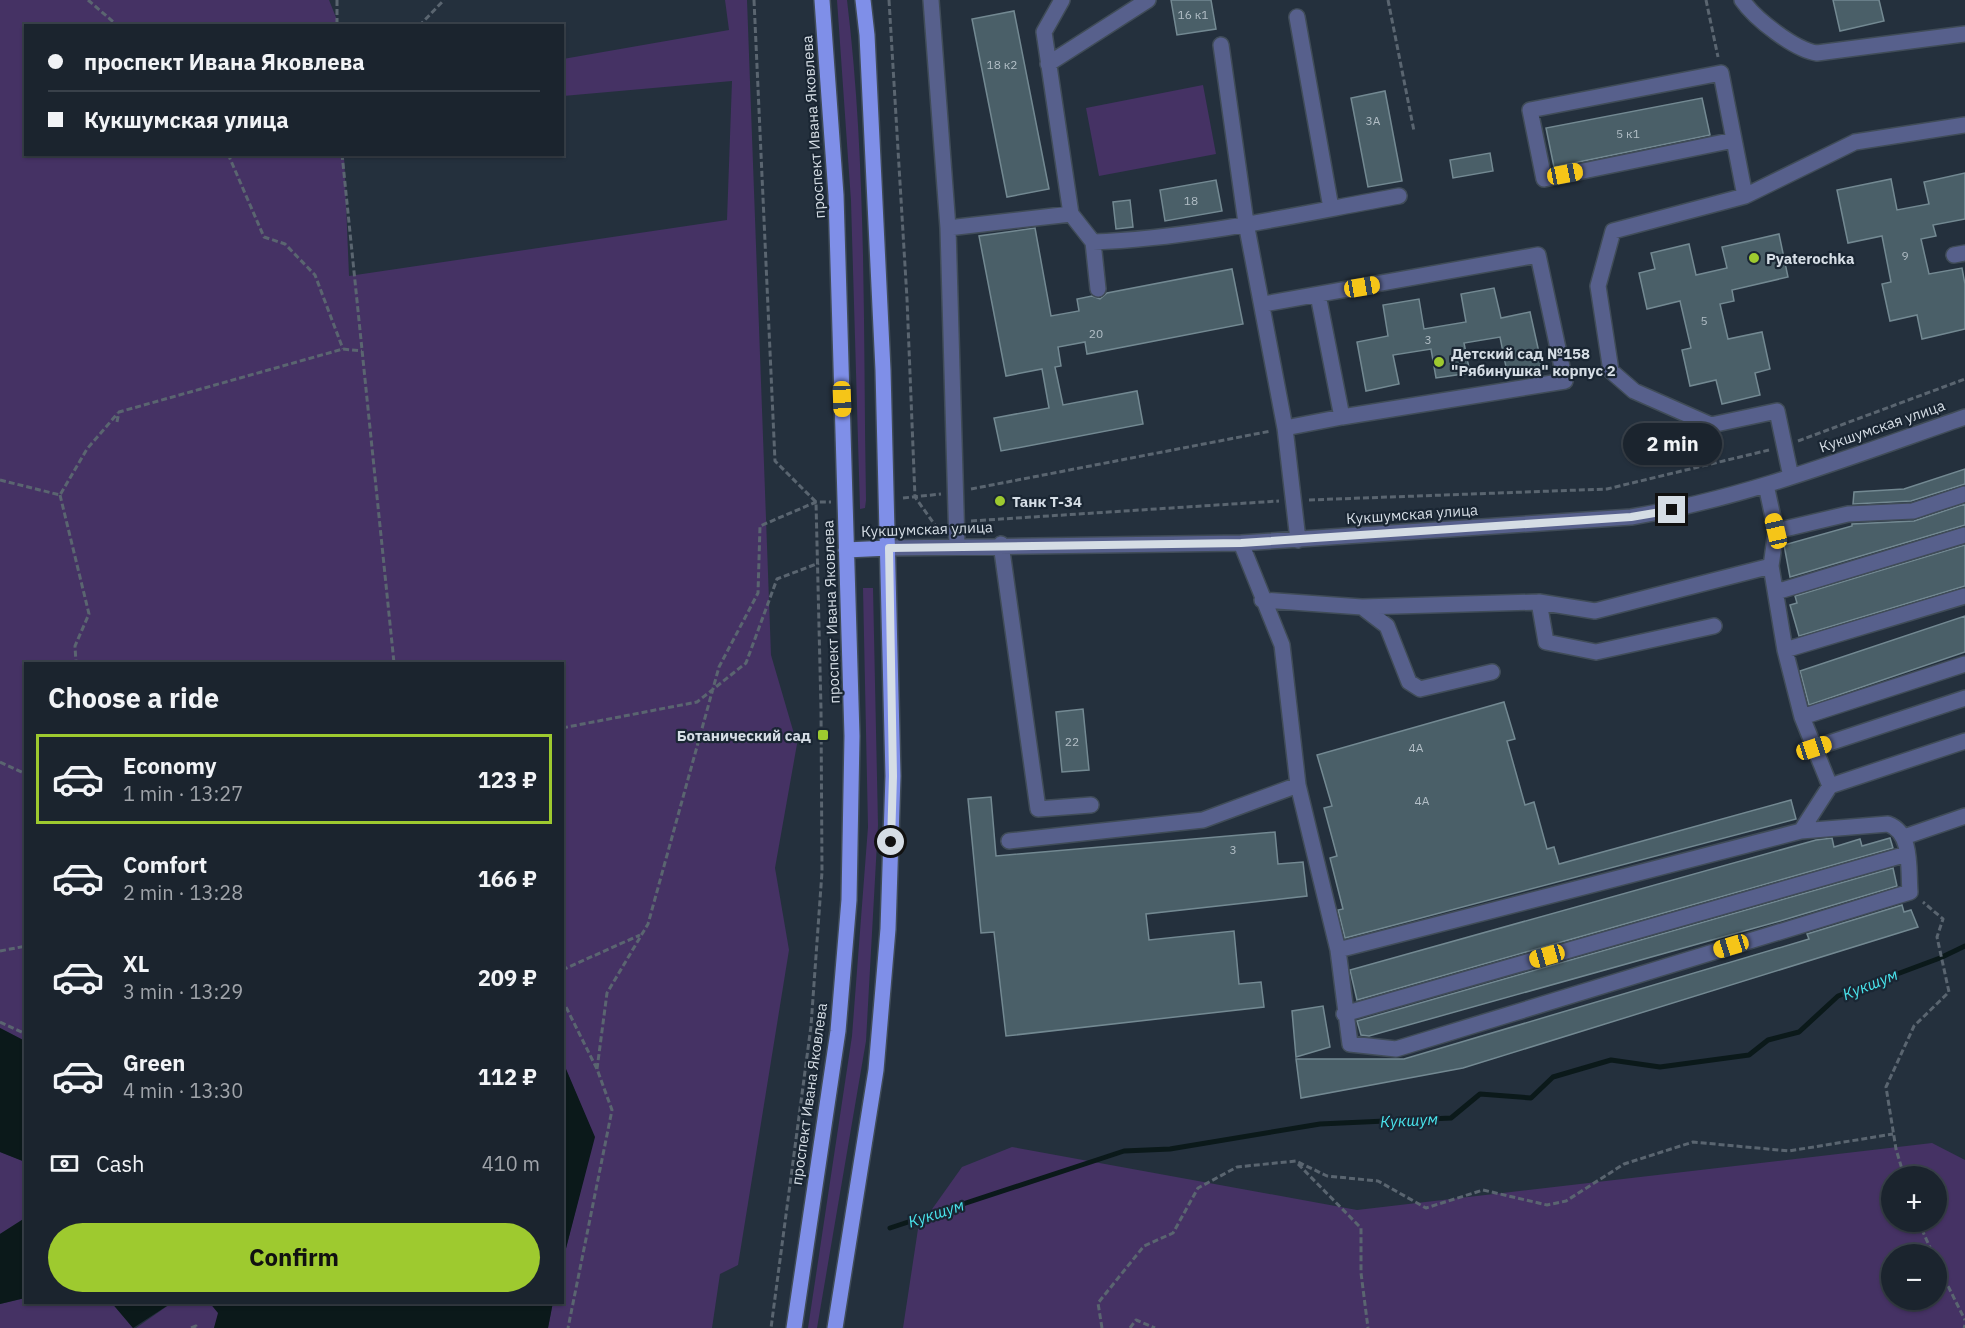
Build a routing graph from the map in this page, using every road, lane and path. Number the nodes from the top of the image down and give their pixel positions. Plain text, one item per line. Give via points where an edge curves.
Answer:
1 (88, 0) edge
2 (337, 0) edge
3 (444, 0) edge
4 (754, 0) edge
5 (822, 0) edge
6 (863, 0) edge
7 (889, 0) edge
8 (931, 0) edge
9 (1062, 0) edge
10 (1148, 0) edge
11 (1388, 0) edge
12 (1706, 0) edge
13 (1742, 0) edge
14 (1297, 17) dead end
15 (116, 24) edge
16 (337, 24) edge
17 (421, 24) edge
18 (1965, 34) edge
19 (1221, 45) dead end
20 (1048, 63) junction
21 (1721, 73) junction
22 (1965, 125) edge
23 (1414, 131) dead end
24 (1734, 140) junction
25 (229, 156) edge
26 (342, 156) edge
27 (1399, 196) dead end
28 (1745, 196) junction
29 (1331, 208) junction
30 (1071, 214) junction
31 (1246, 223) junction
32 (948, 228) junction
33 (1093, 242) junction
34 (1098, 289) dead end
35 (1318, 295) junction
36 (1264, 304) junction
37 (343, 349) junction
38 (362, 351) junction
39 (1965, 378) edge
40 (119, 412) junction
41 (1342, 417) junction
42 (1965, 417) edge
43 (117, 422) dead end
44 (1285, 428) junction
45 (1785, 446) junction
46 (1791, 477) junction
47 (0, 480) edge
48 (1766, 485) junction
49 (955, 493) junction
50 (1965, 494) edge
51 (60, 495) junction
52 (915, 497) junction
53 (902, 498) dead end
54 (1295, 500) junction
55 (833, 501) dead end
56 (816, 502) junction
57 (956, 522) junction
58 (1776, 531) junction
59 (1965, 535) edge
60 (1298, 540) junction
61 (1241, 543) junction
62 (1000, 544) junction
63 (957, 546) junction
64 (889, 548) junction
65 (846, 550) junction
66 (819, 563) junction
67 (1771, 566) junction
68 (1776, 592) junction
69 (1965, 596) edge
70 (1262, 600) junction
71 (1539, 602) junction
72 (1362, 607) junction
73 (1714, 626) dead end
74 (1785, 650) junction
75 (76, 662) edge
76 (394, 662) edge
77 (1965, 664) edge
78 (1491, 672) dead end
79 (1965, 698) edge
80 (1802, 717) junction
81 (564, 728) edge
82 (1965, 741) edge
83 (1814, 748) junction
84 (0, 762) edge
85 (24, 773) edge
86 (1298, 785) junction
87 (1830, 786) junction
88 (1091, 805) dead end
89 (1965, 816) edge
90 (1801, 831) junction
91 (1904, 837) junction
92 (1010, 841) dead end
93 (1907, 854) junction
94 (1910, 892) junction
95 (642, 934) junction
96 (24, 946) edge
97 (1338, 950) junction
98 (0, 951) edge
99 (564, 969) edge
100 (564, 1003) edge
101 (1344, 1014) junction
102 (0, 1022) edge
103 (24, 1033) edge
104 (597, 1069) junction
105 (1893, 1134) junction
106 (1296, 1161) junction
107 (1901, 1166) edge
108 (1947, 1286) edge
109 (1965, 1324) edge
110 (191, 1328) edge
111 (196, 1328) edge
112 (568, 1328) edge
113 (771, 1328) edge
114 (794, 1328) edge
115 (835, 1328) edge
116 (1102, 1328) edge
117 (1130, 1328) edge
118 (1155, 1328) edge
119 (1368, 1328) edge

1 - 15 path
2 - 16 path
3 - 17 path
4 - 56 path via 775,461
5 - 65 main road, проспект Ивана Яковлева via 836,195
6 - 64 main road
7 - 52 path
8 - 32 street
9 - 20 street via 1044,32
10 - 20 street
11 - 23 path
12 - 21 path
13 - 18 street via 1750,11 1804,51 1817,53
14 - 29 street
19 - 31 street
20 - 30 street
21 - 24 street
21 - 24 street via 1530,110 1544,178
22 - 28 street via 1855,142
24 - 28 street
25 - 37 path via 264,237 285,244 315,275
26 - 38 path
27 - 29 street
28 - 45 street via 1613,231 1598,286 1611,371 1634,391 1711,425 1777,411
29 - 31 street
30 - 32 street
30 - 33 street
31 - 33 street
31 - 36 street
32 - 49 street
33 - 34 street
35 - 36 street
35 - 41 street
35 - 41 street via 1538,255 1564,381
36 - 44 street
37 - 38 path
37 - 40 path
38 - 76 path
39 - 45 path
40 - 43 path
40 - 51 path via 87,449
41 - 44 street
42 - 46 street, Кукшумская улица
44 - 49 path
44 - 54 street
45 - 46 street
45 - 54 path via 1607,489
46 - 48 street, Кукшумская улица
47 - 51 path
48 - 58 street
48 - 60 street, Кукшумская улица via 1692,507 1631,517
49 - 52 path
49 - 57 street
50 - 58 street via 1912,511 1848,514
51 - 75 path via 89,614 75,646
52 - 53 path
52 - 57 path via 935,525
54 - 57 path
54 - 60 street
55 - 56 path
56 - 66 path
56 - 95 path via 760,526 758,593 720,667
57 - 63 street
58 - 67 street
59 - 68 street
60 - 61 street, Кукшумская улица
61 - 62 street, Кукшумская улица
61 - 70 street
62 - 63 street, Кукшумская улица
62 - 88 street via 1038,809
63 - 64 street, Кукшумская улица
64 - 65 main road, Кукшумская улица
64 - 115 main road via 893,776 888,929 876,1070
65 - 114 main road, проспект Ивана Яковлева via 852,736 849,900 838,1031
66 - 81 path via 777,579 746,663 698,702
66 - 113 path via 822,872 811,1026
67 - 68 street
67 - 71 street via 1595,611
68 - 74 street
69 - 74 street
70 - 72 street
70 - 86 street via 1282,645
71 - 72 street
71 - 73 street via 1546,642 1596,652
72 - 78 street via 1387,626 1409,682 1420,689
74 - 80 street
77 - 80 street
79 - 83 street
80 - 83 street
82 - 87 street
83 - 87 street
84 - 85 path
86 - 92 street via 1203,820
86 - 97 street
87 - 90 street
89 - 91 street
90 - 91 street via 1888,824 1899,828
90 - 97 street
91 - 93 street
93 - 94 street
93 - 101 street
94 - 101 street via 1396,1049 1350,1044
94 - 105 path via 1943,919 1936,937 1948,992 1914,1026 1886,1087
95 - 99 path
95 - 104 path via 607,993
96 - 98 path
97 - 101 street
100 - 104 path
102 - 103 path
104 - 112 path via 612,1110
105 - 106 path via 1789,1151 1693,1143 1624,1164 1566,1201 1547,1205 1483,1190 1426,1208 1378,1181 1327,1176
105 - 107 path
106 - 116 path via 1237,1167 1198,1188 1173,1233 1144,1246 1098,1303
106 - 119 path via 1361,1228 1361,1273
108 - 109 path
110 - 111 path
117 - 118 path via 1136,1320

